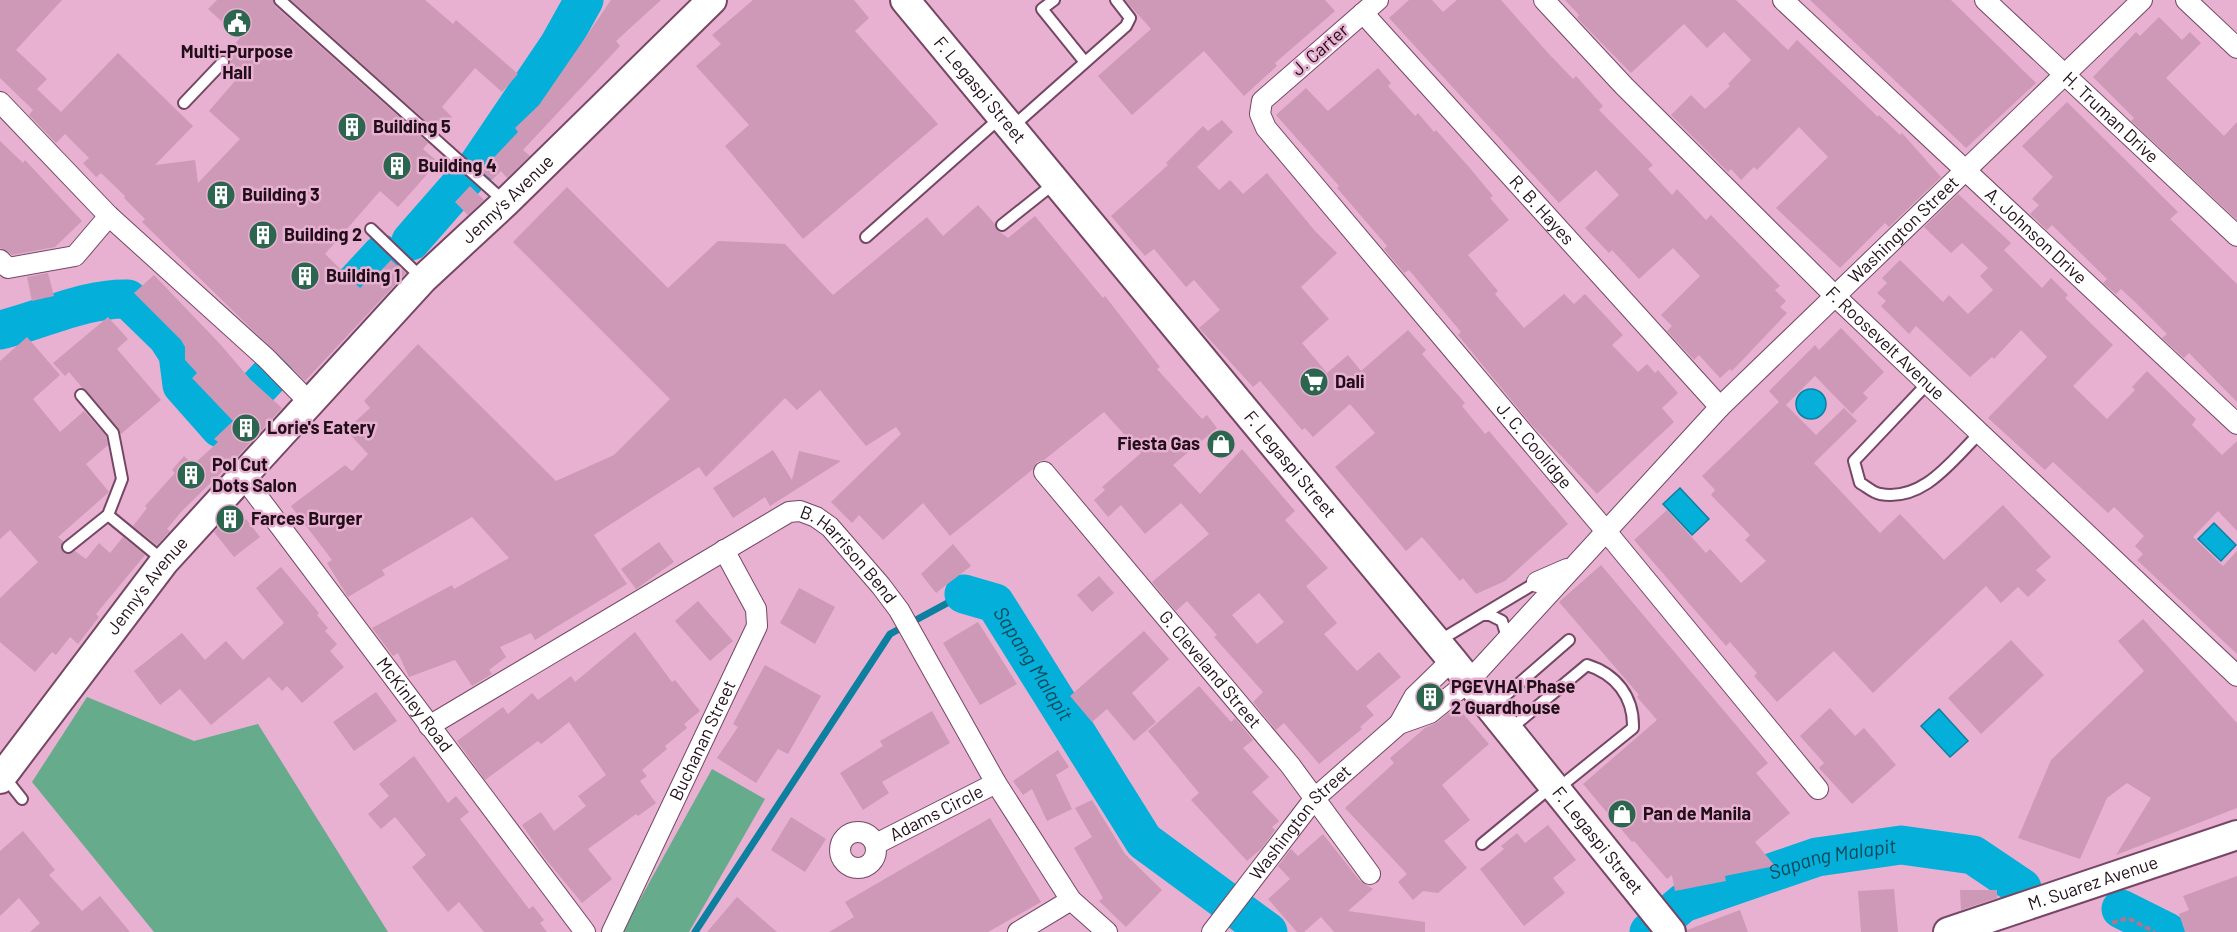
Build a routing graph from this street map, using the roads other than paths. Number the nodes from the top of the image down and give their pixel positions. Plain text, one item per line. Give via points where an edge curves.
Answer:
1 (280, 0) edge
2 (712, 0) edge
3 (905, 0) edge
4 (1054, 0) edge
5 (1116, 0) edge
6 (1378, 0) edge
7 (1544, 0) edge
8 (1783, 0) edge
9 (1985, 0) edge
10 (2142, 0) edge
11 (2186, 0) edge
12 (1362, 13) junction
13 (2237, 48) edge
14 (1084, 61) junction
15 (223, 62) dead end
16 (2065, 74) junction
17 (1262, 101) joint
18 (0, 102) edge
19 (184, 103) dead end
20 (1006, 122) junction
21 (1964, 169) junction
22 (1056, 182) junction
23 (505, 203) junction
24 (109, 216) junction
25 (1002, 225) dead end
26 (371, 229) dead end
27 (2237, 236) edge
28 (866, 237) dead end
29 (0, 260) edge
30 (423, 279) junction
31 (1836, 297) junction
32 (1927, 384) junction
33 (81, 395) dead end
34 (310, 404) junction
35 (1719, 407) junction
36 (2237, 424) edge
37 (1980, 433) junction
38 (1044, 472) dead end
39 (243, 477) junction
40 (108, 515) junction
41 (1605, 530) junction
42 (68, 547) dead end
43 (724, 550) junction
44 (164, 562) junction
45 (1569, 568) junction
46 (1537, 582) joint
47 (1483, 615) junction
48 (1569, 640) dead end
49 (1504, 641) junction
50 (1452, 661) junction
51 (2237, 676) edge
52 (1491, 709) junction
53 (1399, 724) junction
54 (429, 726) junction
55 (1508, 730) junction
56 (1, 777) edge
57 (996, 783) junction
58 (1555, 788) junction
59 (1818, 789) dead end
60 (1315, 798) junction
61 (22, 799) dead end
62 (2237, 835) edge
63 (876, 844) dead end
64 (1482, 844) dead end
65 (1370, 874) dead end
66 (1071, 900) junction
67 (1664, 924) edge
68 (585, 932) edge
69 (612, 932) edge
70 (1018, 932) edge
71 (1107, 932) edge
72 (1212, 932) edge
73 (1948, 932) edge

1 - 23 lane
2 - 23 street, Jenny's Avenue
3 - 20 street, F. Legaspi Street
4 - 14 lane via 1042,9
5 - 14 lane via 1130,18 1126,26
6 - 12 street, J. Carter
7 - 31 street, F. Roosevelt Avenue via 1624,86
8 - 21 street, A. Johnson Drive
9 - 16 street, H. Truman Drive
10 - 16 street, Washington Street
11 - 13 street
12 - 17 street, J. Carter
12 - 35 street, R. B. Hayes
14 - 20 lane
15 - 19 lane
16 - 21 street, Washington Street
16 - 27 street, H. Truman Drive
17 - 41 street, J. C. Coolidge via 1260,114 1266,128
18 - 24 street
20 - 22 street, F. Legaspi Street
20 - 28 lane
21 - 31 street, Washington Street
21 - 36 street, A. Johnson Drive
22 - 25 lane
22 - 50 street, F. Legaspi Street
23 - 30 street, Jenny's Avenue
24 - 29 street via 75,256 8,268
24 - 34 street via 266,358
26 - 30 lane
30 - 34 street, Jenny's Avenue
31 - 32 street, F. Roosevelt Avenue
31 - 35 street, Washington Street
32 - 37 street, F. Roosevelt Avenue
32 - 37 lane via 1854,461 1860,483 1878,494 1909,494 1938,476
33 - 40 lane via 113,433 122,479
34 - 39 street, Jenny's Avenue
35 - 41 street, Washington Street
37 - 51 street, F. Roosevelt Avenue
38 - 60 street, G. Cleveland Street
39 - 44 street, Jenny's Avenue
39 - 54 street, McKinley Road
40 - 42 lane
40 - 44 lane
41 - 45 street, Washington Street
41 - 59 street, J. C. Coolidge
43 - 54 street, B. Harrison Bend
43 - 57 street, B. Harrison Bend via 789,512 800,511 830,527 899,610
43 - 69 street, Buchanan Street via 756,609 757,626
44 - 56 street, Jenny's Avenue
45 - 46 street, Washington Street
45 - 49 street, Washington Street
46 - 47 lane
47 - 49 lane via 1502,621
47 - 50 lane
48 - 52 lane
49 - 50 street, Washington Street
50 - 52 street, F. Legaspi Street
50 - 53 street, Washington Street via 1414,697
50 - 53 street, Washington Street via 1430,713
52 - 55 street, F. Legaspi Street
53 - 60 street, Washington Street
54 - 68 street, McKinley Road
55 - 58 street, F. Legaspi Street
55 - 58 lane via 1587,665 1621,687 1631,707 1633,728
56 - 61 lane
57 - 63 street, Adams Circle
57 - 66 street, B. Harrison Bend
58 - 64 lane
58 - 67 street, F. Legaspi Street
60 - 65 street, G. Cleveland Street
60 - 72 street, Washington Street
62 - 73 street, M. Suarez Avenue
66 - 70 street
66 - 71 street, B. Harrison Bend

